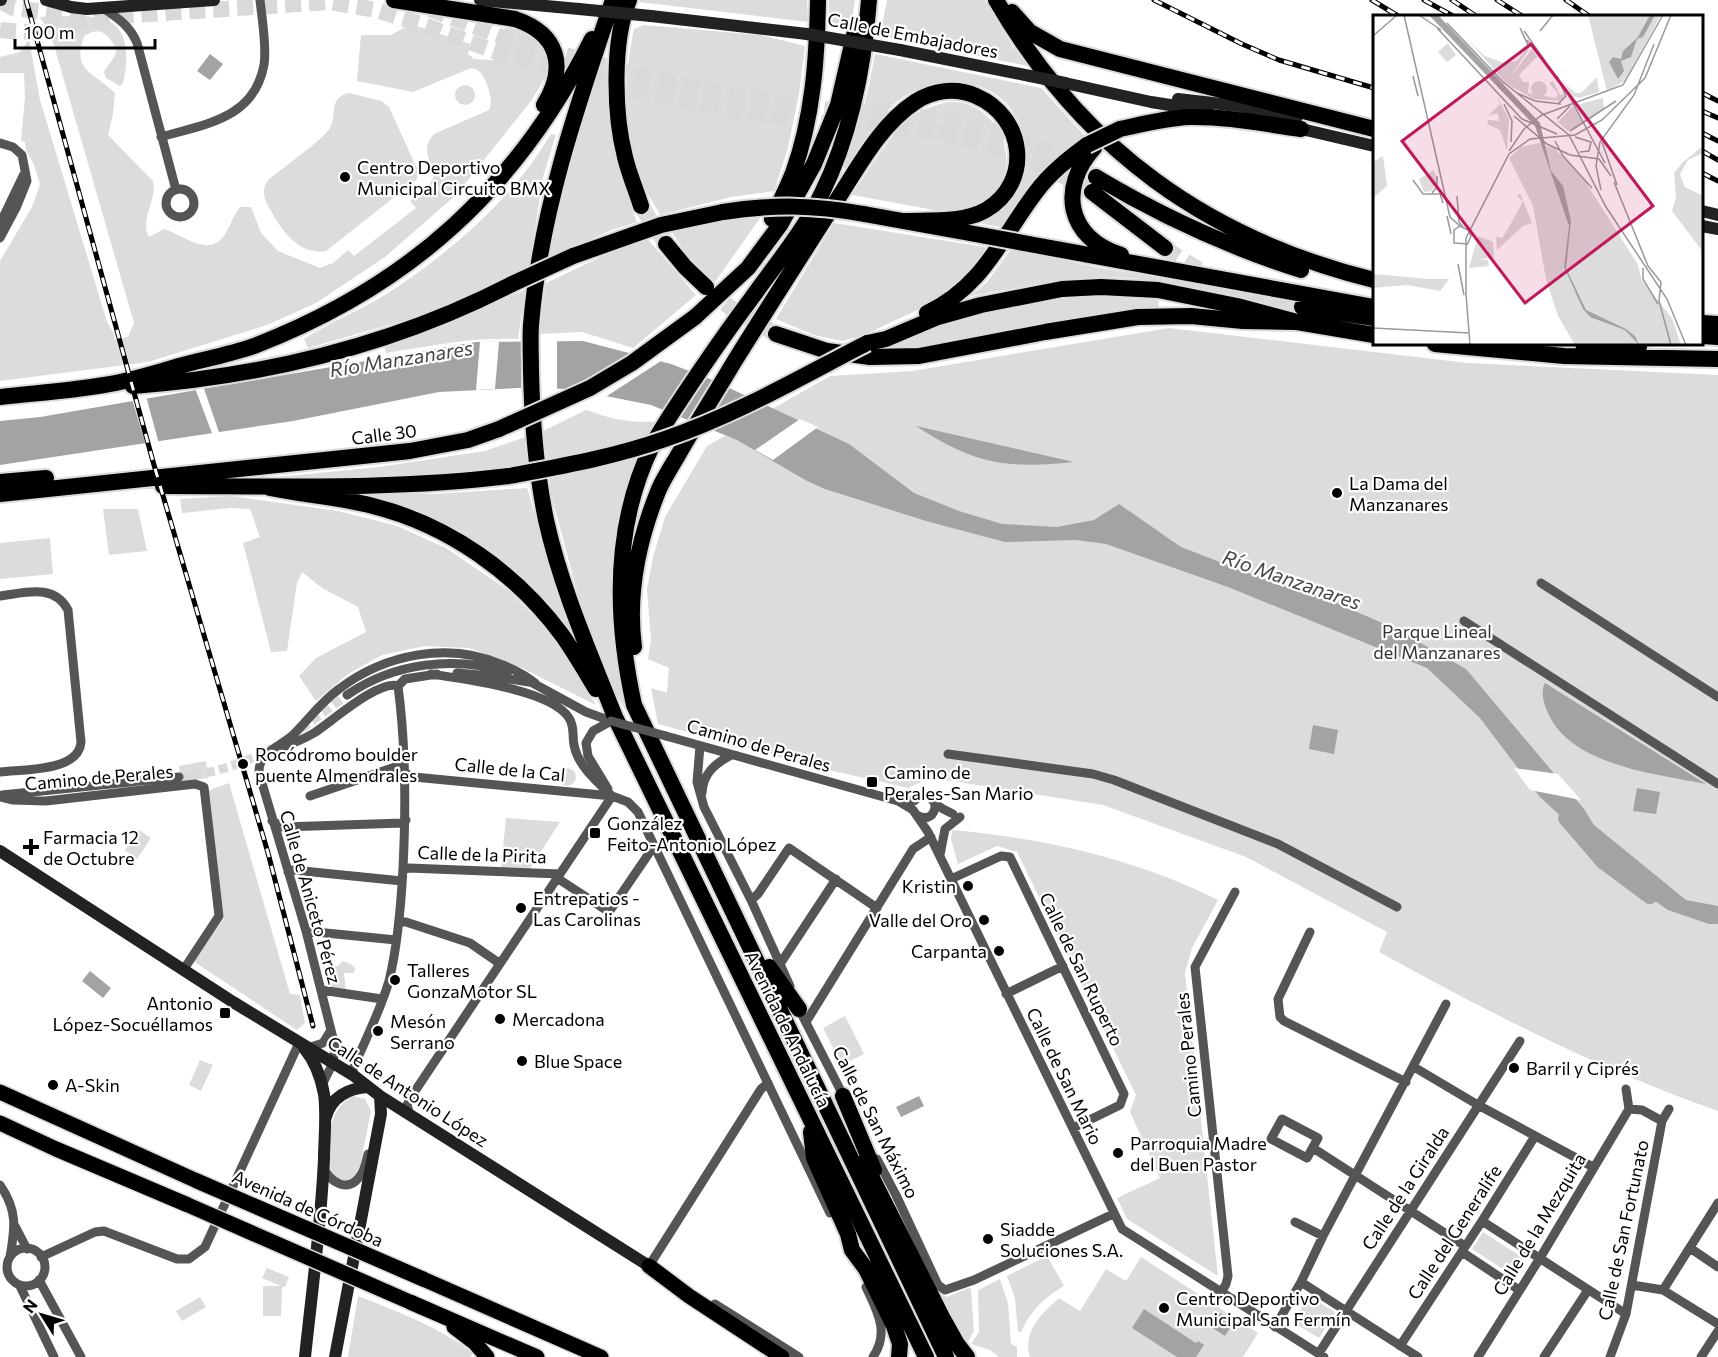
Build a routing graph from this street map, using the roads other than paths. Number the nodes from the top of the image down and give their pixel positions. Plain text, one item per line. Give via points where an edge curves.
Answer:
1 (46, 0) edge
2 (214, 0) edge
3 (260, 0) edge
4 (394, 0) edge
5 (480, 0) edge
6 (612, 0) edge
7 (629, 0) edge
8 (818, 0) edge
9 (862, 0) edge
10 (869, 0) edge
11 (996, 0) edge
12 (1004, 0) edge
13 (69, 4) edge
14 (128, 4) edge
15 (103, 8) junction
16 (1123, 94) junction
17 (1301, 129) junction
18 (1373, 130) edge
19 (1373, 130) edge
20 (161, 137) junction
21 (0, 143) edge
22 (1090, 146) junction
23 (1373, 146) edge
24 (24, 174) junction
25 (176, 190) dead end
26 (482, 200) junction
27 (641, 206) tunnel mouth
28 (1703, 211) edge
29 (1718, 215) edge
30 (905, 221) junction
31 (0, 224) edge
32 (1703, 226) edge
33 (1718, 229) edge
34 (0, 238) edge
35 (666, 244) tunnel mouth
36 (1165, 249) tunnel mouth
37 (1373, 280) edge
38 (1249, 285) junction
39 (730, 286) junction
40 (706, 287) tunnel mouth
41 (1373, 290) edge
42 (1373, 307) edge
43 (1299, 315) junction
44 (1373, 318) edge
45 (1703, 323) edge
46 (1718, 324) edge
47 (776, 334) tunnel mouth
48 (1373, 335) edge
49 (1703, 336) edge
50 (1718, 337) edge
51 (867, 343) junction
52 (1446, 345) edge
53 (1606, 345) edge
54 (1718, 350) edge
55 (1718, 359) edge
56 (105, 385) junction
57 (0, 397) edge
58 (201, 473) junction
59 (131, 479) junction
60 (0, 482) edge
61 (270, 488) junction
62 (0, 494) edge
63 (1541, 583) dead end
64 (0, 596) edge
65 (1464, 621) dead end
66 (431, 674) junction
67 (535, 683) junction
68 (398, 686) junction
69 (347, 695) tunnel mouth
70 (1718, 698) edge
71 (613, 719) junction
72 (700, 746) junction
73 (276, 747) junction
74 (653, 747) junction
75 (948, 754) dead end
76 (731, 755) junction
77 (404, 769) junction
78 (0, 771) edge
79 (260, 773) joint
80 (179, 777) tunnel mouth
81 (1718, 784) edge
82 (0, 796) edge
83 (310, 796) dead end
84 (612, 796) junction
85 (701, 800) junction
86 (914, 809) junction
87 (933, 812) junction
88 (960, 817) dead end
89 (406, 820) junction
90 (272, 821) junction
91 (930, 834) junction
92 (654, 846) junction
93 (0, 851) edge
94 (940, 855) junction
95 (403, 870) junction
96 (288, 872) junction
97 (559, 876) junction
98 (836, 879) junction
99 (951, 879) junction
100 (402, 881) junction
101 (1235, 892) dead end
102 (751, 900) junction
103 (1397, 907) dead end
104 (877, 908) junction
105 (734, 914) junction
106 (399, 922) junction
107 (306, 931) junction
108 (1310, 932) dead end
109 (396, 940) junction
110 (499, 963) junction
111 (780, 963) junction
112 (1063, 966) junction
113 (184, 969) junction
114 (321, 990) junction
115 (1006, 994) junction
116 (382, 999) junction
117 (1446, 1004) dead end
118 (802, 1016) junction
119 (331, 1030) junction
120 (1520, 1041) dead end
121 (303, 1046) junction
122 (333, 1063) junction
123 (1414, 1067) junction
124 (353, 1075) junction
125 (1406, 1082) junction
126 (768, 1083) junction
127 (322, 1085) junction
128 (368, 1087) junction
129 (1626, 1089) dead end
130 (0, 1092) edge
131 (380, 1096) junction
132 (843, 1096) junction
133 (1478, 1105) junction
134 (405, 1109) junction
135 (1629, 1109) junction
136 (1669, 1109) dead end
137 (381, 1114) junction
138 (325, 1118) junction
139 (831, 1118) junction
140 (810, 1119) junction
141 (1662, 1121) junction
142 (0, 1123) edge
143 (1072, 1128) junction
144 (376, 1135) junction
145 (1535, 1136) junction
146 (1313, 1148) junction
147 (323, 1167) junction
148 (1593, 1167) junction
149 (1355, 1176) junction
150 (2, 1192) edge
151 (1717, 1207) edge
152 (1410, 1212) junction
153 (1113, 1214) junction
154 (894, 1221) junction
155 (1482, 1221) junction
156 (1295, 1222) dead end
157 (15, 1226) junction
158 (1323, 1236) junction
159 (1690, 1248) junction
160 (27, 1249) junction
161 (1463, 1249) junction
162 (852, 1250) junction
163 (10, 1257) junction
164 (41, 1257) junction
165 (1540, 1258) junction
166 (649, 1266) junction
167 (1718, 1267) edge
168 (39, 1280) junction
169 (1301, 1282) junction
170 (1632, 1285) junction
171 (20, 1286) junction
172 (1519, 1290) junction
173 (1588, 1290) junction
174 (1663, 1290) junction
175 (1221, 1293) junction
176 (412, 1302) junction
177 (1345, 1311) junction
178 (1626, 1314) junction
179 (1718, 1324) edge
180 (1275, 1327) junction
181 (1718, 1331) edge
182 (1400, 1346) junction
183 (1322, 1355) edge
184 (54, 1357) edge
185 (81, 1357) edge
186 (304, 1357) edge
187 (335, 1357) edge
188 (487, 1357) edge
189 (537, 1357) edge
190 (601, 1357) edge
191 (782, 1357) edge
192 (799, 1357) edge
193 (873, 1357) edge
194 (899, 1357) edge
195 (926, 1357) edge
196 (946, 1357) edge
197 (967, 1357) edge
198 (1418, 1357) edge
199 (1478, 1357) edge
200 (1544, 1357) edge
201 (1610, 1357) edge
202 (1701, 1357) edge

1 - 13 street
2 - 14 street
3 - 20 street via 265,63 251,96 220,120
4 - 26 highway via 532,24 555,50 558,69 553,87 494,174
5 - 16 street, Calle de Embajadores, bridge via 807,34
6 - 26 highway via 546,120
6 - 71 highway via 544,231 534,289 531,399 547,521 570,601
7 - 27 highway via 619,46 617,83 625,157
8 - 39 highway via 814,82 802,142 769,225
9 - 39 highway via 838,105 814,164 766,244
10 - 74 highway via 851,115 821,195 662,429 635,489 620,579 621,624 634,705
11 - 37 highway via 1041,70 1078,113 1152,179 1206,216 1246,236 1341,272
12 - 18 highway via 1030,32 1060,49
13 - 15 street
14 - 15 street
15 - 20 street via 133,34
16 - 17 street, Calle de Embajadores
16 - 19 street, Calle de Embajadores via 1238,106
17 - 22 highway via 1215,118 1163,120 1122,130
17 - 23 street, Calle de Embajadores
20 - 25 street
21 - 24 street via 22,155
22 - 38 highway via 1075,176 1072,193 1077,220 1089,237 1123,255 1239,276
22 - 51 highway via 1064,162 1037,191 1000,248 963,290 937,309
24 - 31 street
24 - 34 street via 27,181
26 - 56 highway via 410,262 303,326 251,347
28 - 29 street
30 - 38 highway, bridge
30 - 56 highway, bridge via 804,206 723,212 661,225 573,256 475,303 401,332 293,363 163,384
30 - 74 highway via 966,217 985,210 1001,197 1012,180 1017,160 1013,130 1002,113 978,96 950,91 922,98 890,123 737,357 660,487 640,546 634,592 633,634 640,699
32 - 33 street
35 - 40 highway
36 - 41 highway via 1094,184 1262,257
38 - 42 highway
39 - 58 highway, Calle 30, bridge via 632,363 590,388 468,440 410,451
43 - 44 highway
43 - 47 highway via 1243,321 1191,316 1138,317 919,356 870,357 827,351
43 - 48 highway
43 - 51 highway via 1158,290 1091,287 981,304
45 - 46 highway
49 - 50 highway
51 - 61 highway, bridge via 735,411 681,434 608,456 509,476
52 - 55 highway via 1564,356
53 - 54 highway
56 - 57 highway
58 - 59 highway, Calle 30
58 - 60 highway via 183,467
59 - 61 highway via 148,486
59 - 62 highway, Calle 30
61 - 71 highway via 374,506 412,519 495,565 531,598 562,635
63 - 70 street
64 - 78 street, Camino de Perales via 44,591 59,597 68,610 81,742 71,761 60,765
65 - 81 street
66 - 67 street, Camino de Perales via 472,674
66 - 68 street, Camino de Perales via 405,680
66 - 84 street, Camino de Perales via 502,687 554,706 570,719 578,757 592,778
67 - 69 street, Camino de Perales via 492,668 444,663 391,673
67 - 71 street, Camino de Perales via 586,712
67 - 73 street, Camino de Perales via 493,660 463,652 409,656 376,666 350,681
68 - 73 street, Camino de Perales via 386,686 371,693 306,738
68 - 77 street
71 - 72 street, Camino de Perales, bridge
71 - 84 street via 593,731 586,743 588,756
71 - 140 highway, Avenida de Andalucía
72 - 76 street, Camino de Perales
72 - 85 street, Calle de San Máximo via 697,772
73 - 79 street, Camino de Perales via 263,757
74 - 105 highway, Avenida de Andalucía
75 - 103 street via 1114,780 1278,844
76 - 85 street via 711,768 704,780
76 - 86 street, Camino de Perales via 898,801
77 - 83 street
77 - 84 street, Calle de la Cal via 414,777
77 - 89 street
79 - 90 street, Calle de Aniceto Pérez
80 - 82 street, Camino de Perales
82 - 113 street, Camino de Perales via 46,801 201,785 205,790 219,916
84 - 92 street via 628,802 638,812
84 - 97 street
85 - 102 street, Calle de San Máximo
86 - 87 street, Camino de Perales via 926,818
86 - 87 street, Camino de Perales via 922,795 933,799
86 - 91 street, Calle de San Mario
87 - 91 street
88 - 94 street via 945,829
89 - 90 street via 283,827
89 - 95 street
90 - 96 street, Calle de Aniceto Pérez
91 - 94 street, Calle de San Mario
91 - 104 street via 913,849
92 - 97 street, Calle de la Pirita via 609,912
92 - 126 street
93 - 113 street, Calle de Antonio López
94 - 99 street, Calle de San Mario
95 - 97 street, Calle de la Pirita
95 - 100 street
96 - 100 street, Calle de la Pirita
96 - 107 street, Calle de Aniceto Pérez
97 - 110 street
98 - 102 street via 789,848
98 - 104 street
98 - 111 street
99 - 112 street, Calle de San Ruperto via 1001,856 1010,857
99 - 115 street, Calle de San Mario
100 - 106 street
101 - 175 street, Camino Perales via 1195,967 1228,1276
102 - 111 street, Calle de San Máximo
104 - 118 street via 811,1011
105 - 118 highway via 748,928 772,973
105 - 139 highway, Avenida de Andalucía
106 - 109 street
106 - 110 street via 470,943
107 - 109 street
107 - 114 street, Calle de Aniceto Pérez
108 - 125 street via 1278,999 1280,1017
109 - 116 street
110 - 134 street
111 - 118 street, Calle de San Máximo
112 - 115 street
112 - 143 street, Calle de San Ruperto via 1124,1094 1120,1105
113 - 121 street, Calle de Antonio López
114 - 116 street
114 - 119 street, Calle de Aniceto Pérez
115 - 143 street, Calle de San Mario
116 - 124 street
117 - 123 street
118 - 132 street, Calle de San Máximo
119 - 121 street via 323,1043
119 - 122 street, Calle de Aniceto Pérez via 336,1051
120 - 133 street, Calle de la Giralda
121 - 122 street, Calle de Antonio López
121 - 127 street
121 - 164 street via 209,1240 197,1254 189,1259 167,1257 111,1233 95,1232
122 - 124 street, Calle de Antonio López
122 - 127 street
123 - 125 street
123 - 133 street
124 - 128 street, Calle de Antonio López
125 - 149 street
126 - 162 street via 835,1224
126 - 166 street
127 - 138 street
128 - 131 street, Calle de Antonio López
128 - 138 street via 341,1095
129 - 135 street
130 - 190 main road, Avenida de Córdoba, bridge
131 - 134 street, Calle de Antonio López
131 - 137 street
132 - 153 street, Calle de San Máximo via 938,1285 945,1290
132 - 154 highway
133 - 145 street
133 - 152 street, Calle de la Giralda
134 - 137 street via 391,1107
134 - 166 street, Calle de Antonio López
135 - 141 street via 1642,1110
135 - 148 street, Calle de la Mezquita
136 - 141 street, Calle de San Fortunato
137 - 144 street
138 - 147 street
139 - 154 highway via 852,1139
139 - 196 highway, Avenida de Andalucía
140 - 162 highway via 814,1158 849,1234
140 - 195 highway, Avenida de Andalucía
141 - 170 street, Calle de San Fortunato
142 - 176 main road, bridge
143 - 153 street, Calle de San Mario
144 - 147 street via 356,1182 343,1186 328,1176
144 - 187 street
145 - 148 street
145 - 155 street, Calle del Generalife
146 - 146 street via 1318,1138 1282,1119 1271,1138 1307,1158
146 - 149 street
147 - 186 street
148 - 165 street, Calle de la Mezquita
149 - 152 street
149 - 158 street
150 - 157 street via 12,1205
151 - 159 street
152 - 161 street
152 - 177 street, Calle de la Giralda
153 - 175 street, Calle de San Mario via 1122,1229
154 - 197 highway via 952,1336
155 - 161 street, Calle del Generalife
155 - 165 street
156 - 158 street
157 - 160 street
157 - 163 street
158 - 169 street
159 - 167 street
159 - 174 street
160 - 163 street
160 - 164 street
161 - 172 street
161 - 182 street, Calle del Generalife
162 - 193 street via 882,1329 881,1344
162 - 194 highway via 866,1269 894,1326 900,1344
163 - 171 street via 10,1278
164 - 168 street via 44,1269
165 - 172 street, Calle de la Mezquita
165 - 173 street
166 - 191 main road
166 - 192 street, Calle de Antonio López
168 - 171 street via 31,1286
168 - 185 street
169 - 177 street
169 - 180 street
170 - 174 street
170 - 178 street, Calle de San Fortunato
171 - 184 street
172 - 199 street, Calle de la Mezquita
173 - 178 street
173 - 200 street
174 - 179 street
175 - 180 street, Calle de San Mario
176 - 188 main road via 459,1330
176 - 189 main road
177 - 182 street
177 - 183 street, Calle de la Giralda
178 - 201 street, Calle de San Fortunato
180 - 183 street, Calle de San Mario
181 - 202 street
182 - 198 street

